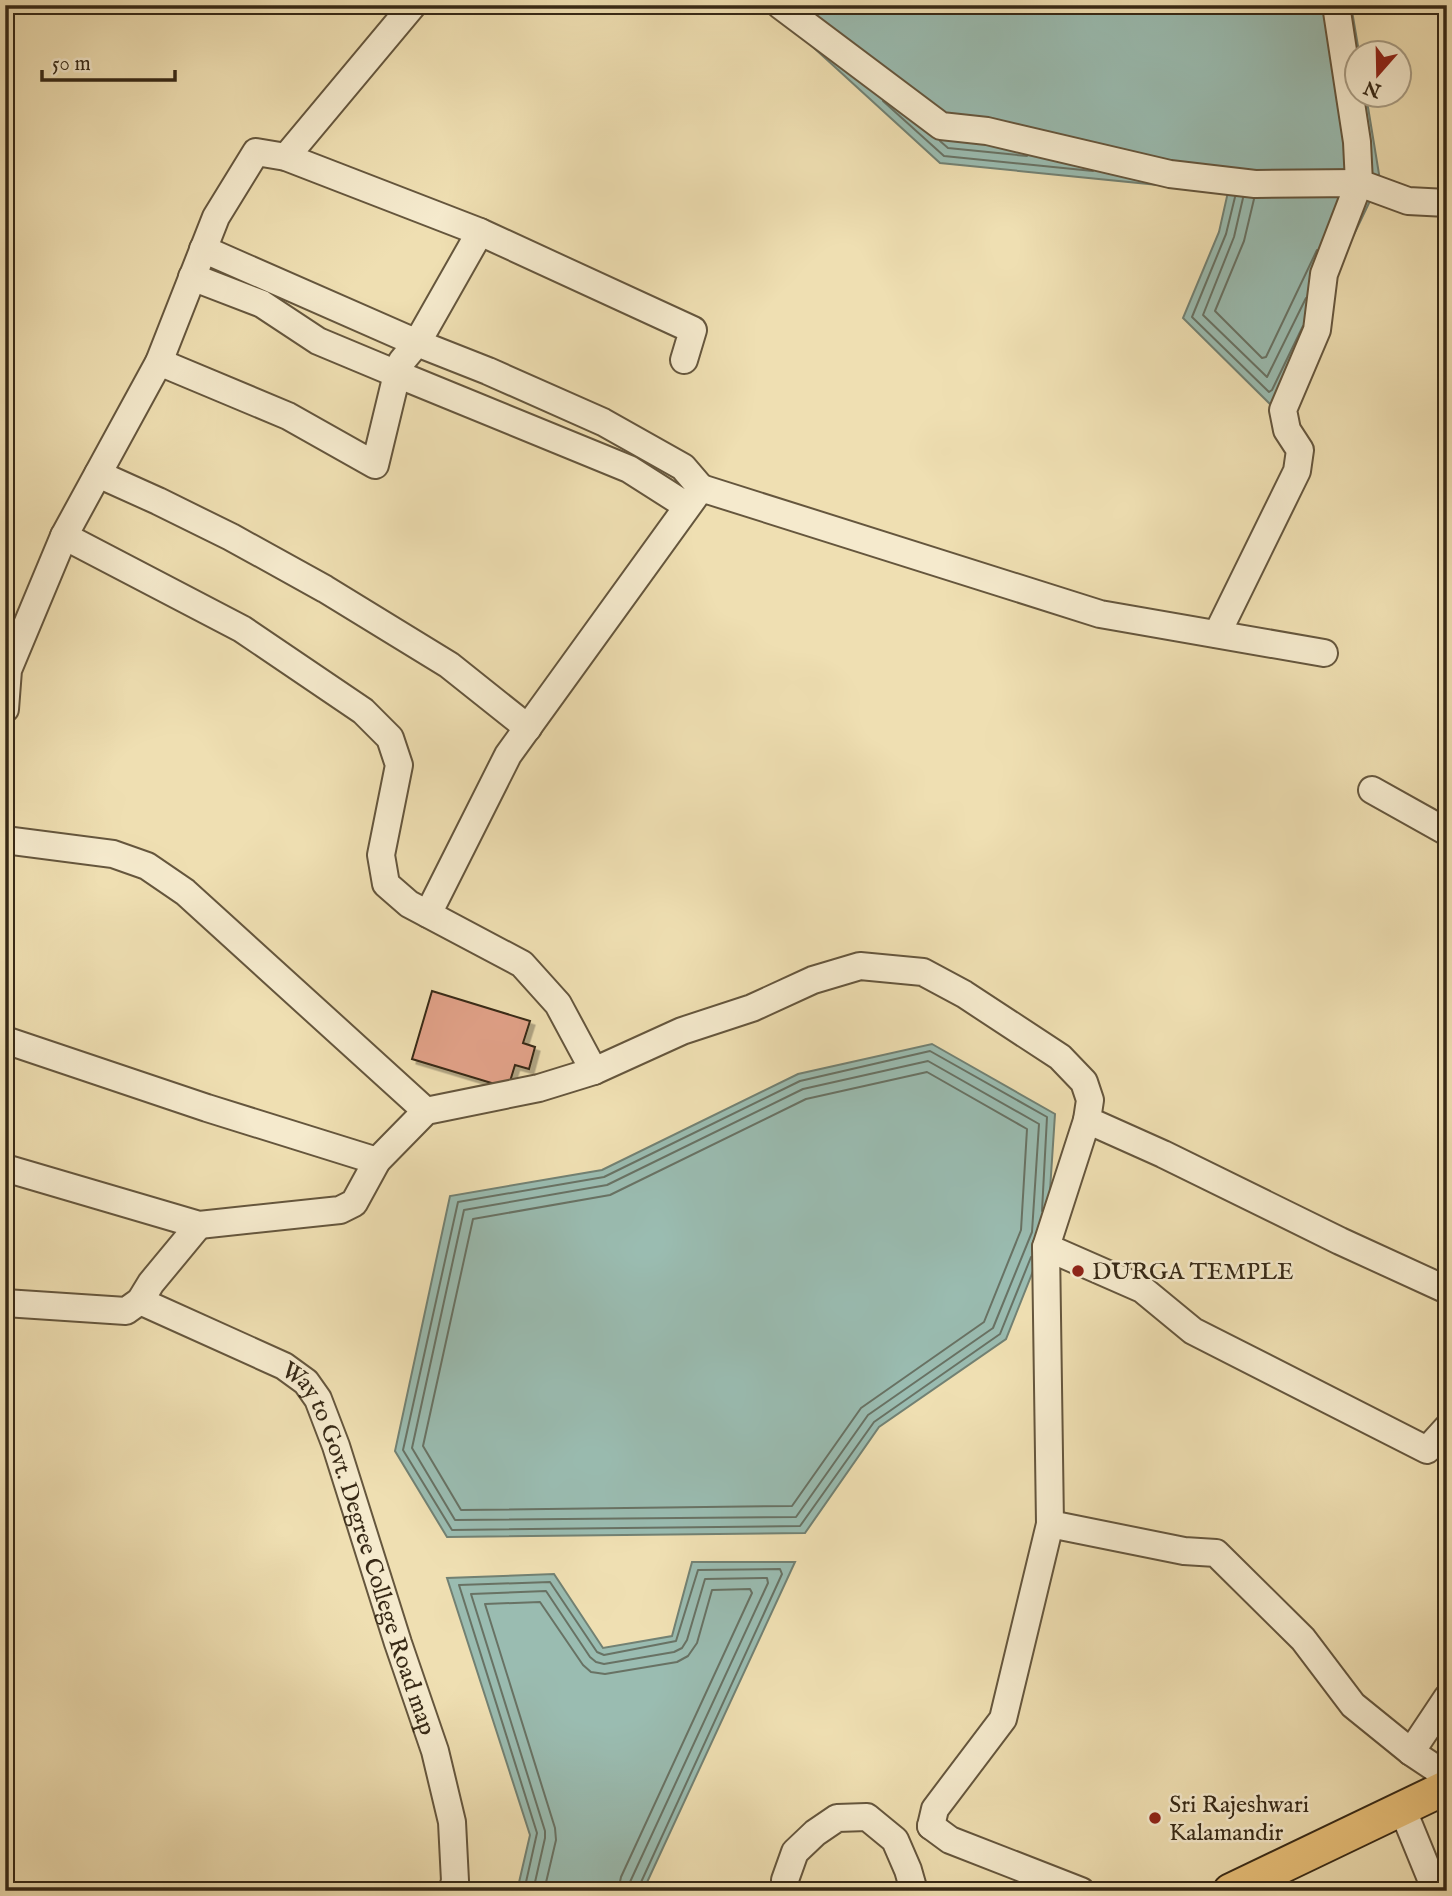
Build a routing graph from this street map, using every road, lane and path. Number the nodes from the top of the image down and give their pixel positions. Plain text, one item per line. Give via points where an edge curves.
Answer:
1 (413, 5) edge
2 (780, 5) edge
3 (1336, 5) edge
4 (286, 158) junction
5 (1359, 183) junction
6 (1447, 203) edge
7 (480, 232) junction
8 (203, 249) junction
9 (192, 277) junction
10 (417, 343) junction
11 (684, 360) dead end
12 (159, 362) junction
13 (397, 374) junction
14 (97, 474) junction
15 (694, 497) junction
16 (64, 536) junction
17 (1217, 634) junction
18 (1324, 653) dead end
19 (7, 669) edge
20 (5, 709) edge
21 (528, 728) junction
22 (1372, 790) dead end
23 (1447, 832) edge
24 (5, 840) edge
25 (428, 914) junction
26 (5, 1040) edge
27 (594, 1071) junction
28 (426, 1111) junction
29 (1087, 1121) junction
30 (377, 1161) junction
31 (5, 1168) edge
32 (199, 1225) junction
33 (1046, 1247) junction
34 (1447, 1290) edge
35 (139, 1301) junction
36 (5, 1303) edge
37 (1447, 1428) edge
38 (1050, 1524) junction
39 (1447, 1698) edge
40 (1411, 1752) junction
41 (1447, 1776) edge
42 (1447, 1787) edge
43 (1402, 1808) junction
44 (932, 1826) junction
45 (895, 1840) junction
46 (452, 1891) edge
47 (788, 1891) edge
48 (914, 1891) edge
49 (1082, 1891) edge
50 (1230, 1891) edge
51 (1436, 1891) edge

1 - 4 street
2 - 5 street via 942,126 987,131 1170,174 1255,184
3 - 5 street
4 - 7 street
4 - 8 street via 256,152 216,217
5 - 6 street via 1408,201
5 - 17 street via 1324,274 1317,330 1283,410 1287,430 1300,450 1297,471
7 - 10 street
7 - 11 street via 693,330
8 - 9 street
8 - 10 street
9 - 12 street
9 - 13 street via 262,304 318,341
10 - 13 street
10 - 15 street via 603,422 683,467
12 - 13 street via 288,416 375,465
12 - 14 street
13 - 15 street
14 - 16 street
14 - 21 street via 219,531 325,589 449,665
15 - 17 street via 1100,614
15 - 21 street
16 - 19 street
16 - 25 street via 242,629 363,711 390,738 398,765 381,855 386,884
17 - 18 street
19 - 20 street
21 - 25 street via 508,755
22 - 23 street
24 - 28 street via 113,854 147,866 185,892
25 - 27 street via 522,964 558,1004
26 - 30 street
27 - 28 street via 539,1088
27 - 29 street via 813,980 860,966 923,972 1060,1057 1084,1082 1090,1100
28 - 30 street
29 - 33 street
29 - 34 street
30 - 32 street via 354,1203 340,1210
31 - 32 street
32 - 35 street
33 - 37 street via 1142,1289 1193,1331 1427,1450
33 - 38 street
35 - 36 street via 126,1311
35 - 46 street, Way to Govt. Degree College Road map via 284,1366 306,1382 318,1399 435,1751 452,1822
38 - 40 street via 1184,1551 1216,1553 1303,1639 1353,1705
38 - 44 street via 1003,1719 935,1809
39 - 40 street
40 - 41 street
42 - 43 main road
43 - 50 main road
43 - 51 street
44 - 45 street
44 - 49 street via 950,1840
45 - 47 street via 867,1817 837,1818 794,1852 785,1880
45 - 48 street

